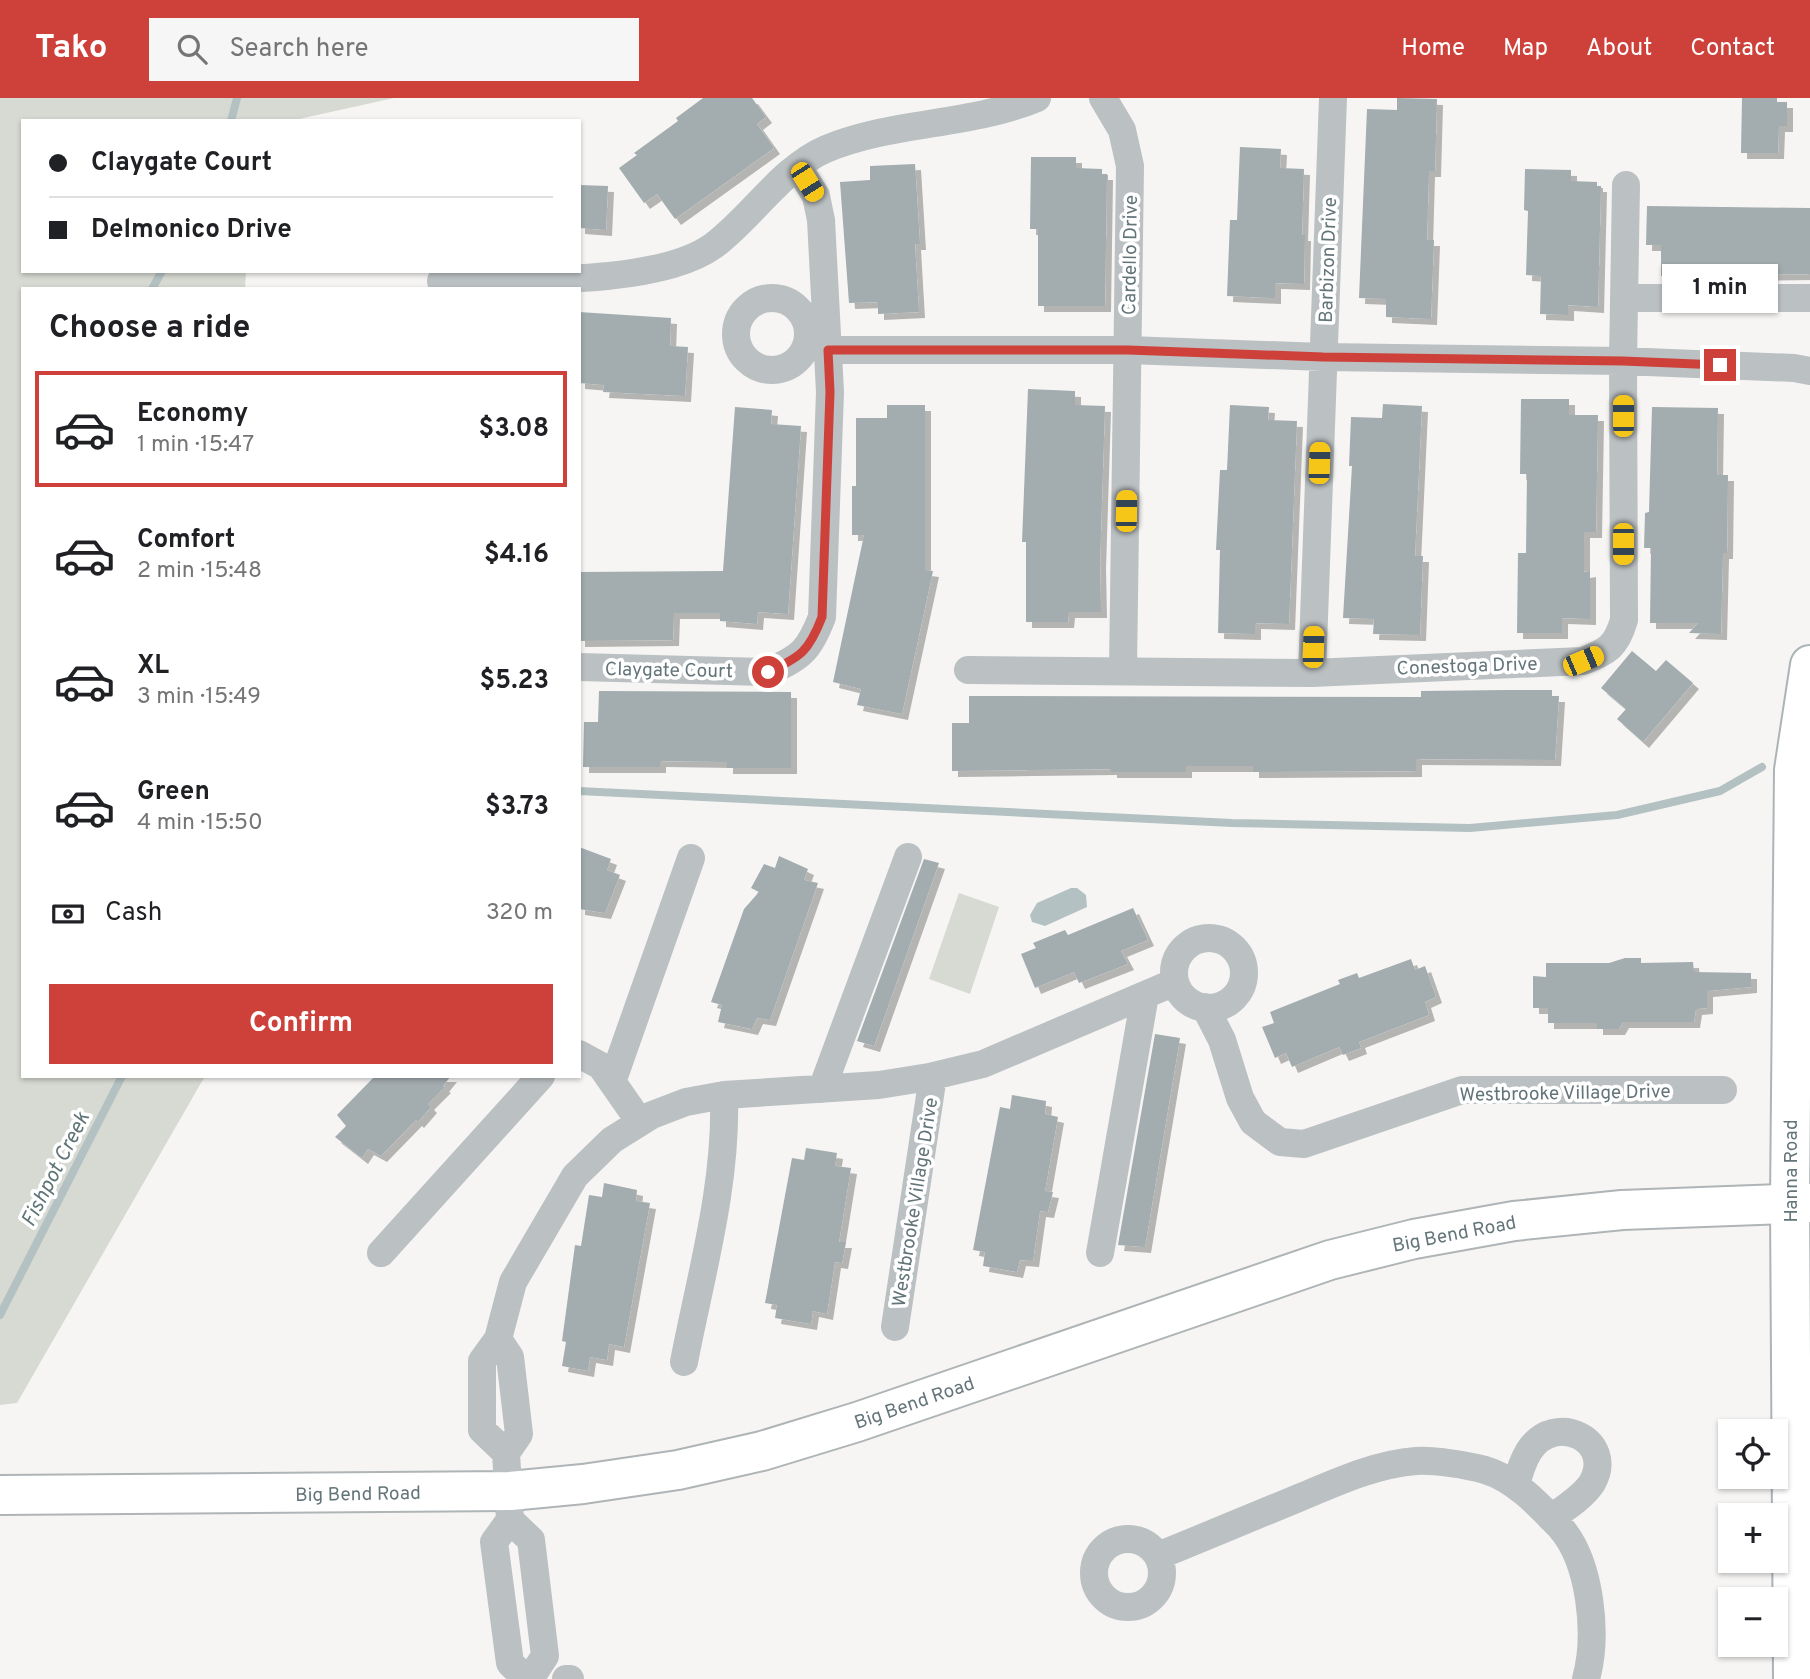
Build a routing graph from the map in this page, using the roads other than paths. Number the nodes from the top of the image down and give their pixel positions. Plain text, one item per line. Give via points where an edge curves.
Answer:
1 (1037, 98) edge
2 (1103, 98) edge
3 (1333, 98) edge
4 (798, 167) junction
5 (1626, 185) dead end
6 (441, 280) edge
7 (1623, 298) junction
8 (1810, 298) edge
9 (818, 346) junction
10 (1128, 350) junction
11 (1323, 357) junction
12 (1623, 361) junction
13 (1810, 371) edge
14 (1810, 665) edge
15 (581, 667) edge
16 (968, 670) dead end
17 (1124, 670) junction
18 (1312, 673) junction
19 (1802, 770) edge
20 (908, 857) dead end
21 (691, 858) dead end
22 (1175, 982) junction
23 (1145, 995) junction
24 (1205, 1007) junction
25 (581, 1055) edge
26 (933, 1076) junction
27 (539, 1078) edge
28 (612, 1082) junction
29 (822, 1089) junction
30 (1723, 1090) dead end
31 (724, 1095) junction
32 (640, 1122) junction
33 (1800, 1203) edge
34 (1100, 1252) dead end
35 (381, 1253) dead end
36 (1810, 1291) edge
37 (895, 1327) dead end
38 (1791, 1332) junction
39 (684, 1362) dead end
40 (1516, 1486) junction
41 (0, 1496) edge
42 (510, 1506) junction
43 (1551, 1518) junction
44 (1158, 1556) dead end
45 (528, 1679) edge
46 (1586, 1679) edge
47 (1793, 1679) edge

1 - 4 street via 1009,110 859,137 823,150
2 - 10 street, Cardello Drive via 1122,130 1130,166
3 - 11 street, Barbizon Drive
4 - 6 street via 712,247 681,260 608,276
4 - 9 street, Claygate Court via 816,196 821,220
5 - 7 street, Conestoga Drive
7 - 8 street
7 - 12 street, Conestoga Drive
9 - 10 street
9 - 15 street, Claygate Court via 830,392 822,617 812,643 793,661 768,672
10 - 11 street
10 - 17 street, Cardello Drive
11 - 12 street
11 - 18 street, Barbizon Drive
12 - 13 street
12 - 18 street, Conestoga Drive via 1624,620 1618,638 1603,653 1583,661
14 - 19 main road, Hanna Road
16 - 17 street, Conestoga Drive
17 - 18 street, Conestoga Drive
19 - 33 main road, Hanna Road
20 - 29 street
21 - 28 street
22 - 23 street, Westbrooke Village Drive
22 - 24 street, Westbrooke Village Drive via 1188,1002
22 - 24 street via 1177,959 1192,942 1214,938 1233,948 1244,967 1240,989 1223,1005
23 - 26 street, Westbrooke Village Drive via 983,1063
23 - 34 street
24 - 30 street, Westbrooke Village Drive via 1253,1122 1280,1142 1304,1144 1462,1090
25 - 28 street via 601,1066
26 - 29 street, Westbrooke Village Drive
26 - 37 street, Westbrooke Village Drive
27 - 35 street
28 - 32 street
29 - 31 street, Westbrooke Village Drive
31 - 32 street, Westbrooke Village Drive via 686,1102
31 - 39 street via 720,1174
32 - 42 street, Westbrooke Village Drive via 612,1139 575,1176 513,1282 498,1339 510,1357 519,1434 506,1453
33 - 38 main road, Hanna Road
33 - 42 main road, Big Bend Road via 1622,1210 1514,1221 1414,1239 1330,1260 762,1451 583,1484
36 - 38 main road
38 - 47 main road, Hanna Road
40 - 43 street
40 - 43 street via 1522,1464 1538,1440 1548,1434 1572,1432 1592,1446 1597,1470 1591,1483
40 - 44 street via 1486,1470 1459,1465 1418,1461 1382,1467
41 - 42 main road, Big Bend Road
42 - 45 street via 531,1540 545,1656
43 - 46 street via 1569,1538 1584,1580 1593,1634

